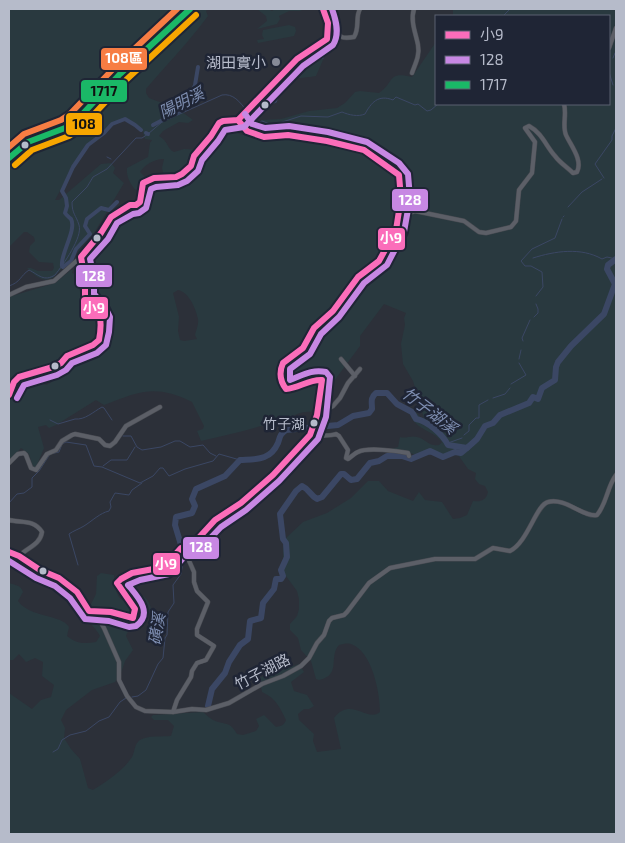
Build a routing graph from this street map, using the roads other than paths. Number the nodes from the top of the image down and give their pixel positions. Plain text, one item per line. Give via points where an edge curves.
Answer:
1 (190, 9) edge
2 (323, 9) edge
3 (360, 9) edge
4 (414, 9) edge
5 (328, 23) junction
6 (616, 28) edge
7 (610, 45) edge
8 (412, 73) dead end
9 (564, 105) edge
10 (238, 120) junction
11 (9, 158) edge
12 (396, 230) junction
13 (81, 257) junction
14 (9, 295) edge
15 (340, 360) dead end
16 (360, 370) dead end
17 (355, 376) junction
18 (11, 383) edge
19 (9, 395) edge
20 (160, 407) dead end
21 (317, 415) junction
22 (310, 435) junction
23 (409, 456) dead end
24 (9, 463) edge
25 (616, 475) edge
26 (9, 520) edge
27 (183, 547) junction
28 (9, 552) edge
29 (19, 556) junction
30 (31, 575) dead end
31 (89, 611) junction
32 (173, 712) junction

1 - 11 main road via 120,74 76,121 28,142
2 - 5 street
3 - 5 street via 354,37 340,37 333,23
4 - 8 street via 418,59
5 - 10 street via 324,42 297,59
6 - 7 street
9 - 12 street via 565,133 577,157 578,169 573,172 555,157 541,136 528,126 526,128 535,142 532,172 519,190 516,221 511,227 479,232 464,221 415,211
10 - 12 street via 247,131 264,137 288,135 364,150 394,170 400,182 401,198
10 - 13 street via 219,123 194,156 191,166 182,174 143,183 140,202 111,217
12 - 21 street via 379,261 358,277 333,312 314,328 303,348 283,363 280,376 286,389 310,379 322,380
13 - 14 street via 54,281 26,287
13 - 18 street via 85,298 102,317 99,340 53,367
15 - 17 street
16 - 17 street
17 - 21 street via 333,406
18 - 19 street
20 - 24 street via 126,426 113,445 108,446 99,438 75,434 47,454 36,470 31,468 24,453
21 - 22 street
22 - 23 street via 336,434 348,450 348,459 364,450 401,452
22 - 27 street via 255,492 219,516 193,544
25 - 32 street, 竹子湖路 via 597,514 591,516 565,504 546,502 526,536 513,550 492,548 475,559 435,559 390,568 369,583 344,615 329,621 324,635 300,666 219,707
26 - 29 street via 29,522 42,532 38,543
27 - 31 street via 164,567 127,575 117,583 136,610 133,618
27 - 32 street via 194,572 197,591 208,602 197,635 214,646 206,660 197,663 192,671
28 - 29 street, 竹子湖路
29 - 30 street
29 - 31 street, 竹子湖路 via 77,592
31 - 32 street, 竹子湖路 via 100,621 115,651 120,683 136,707 145,711

